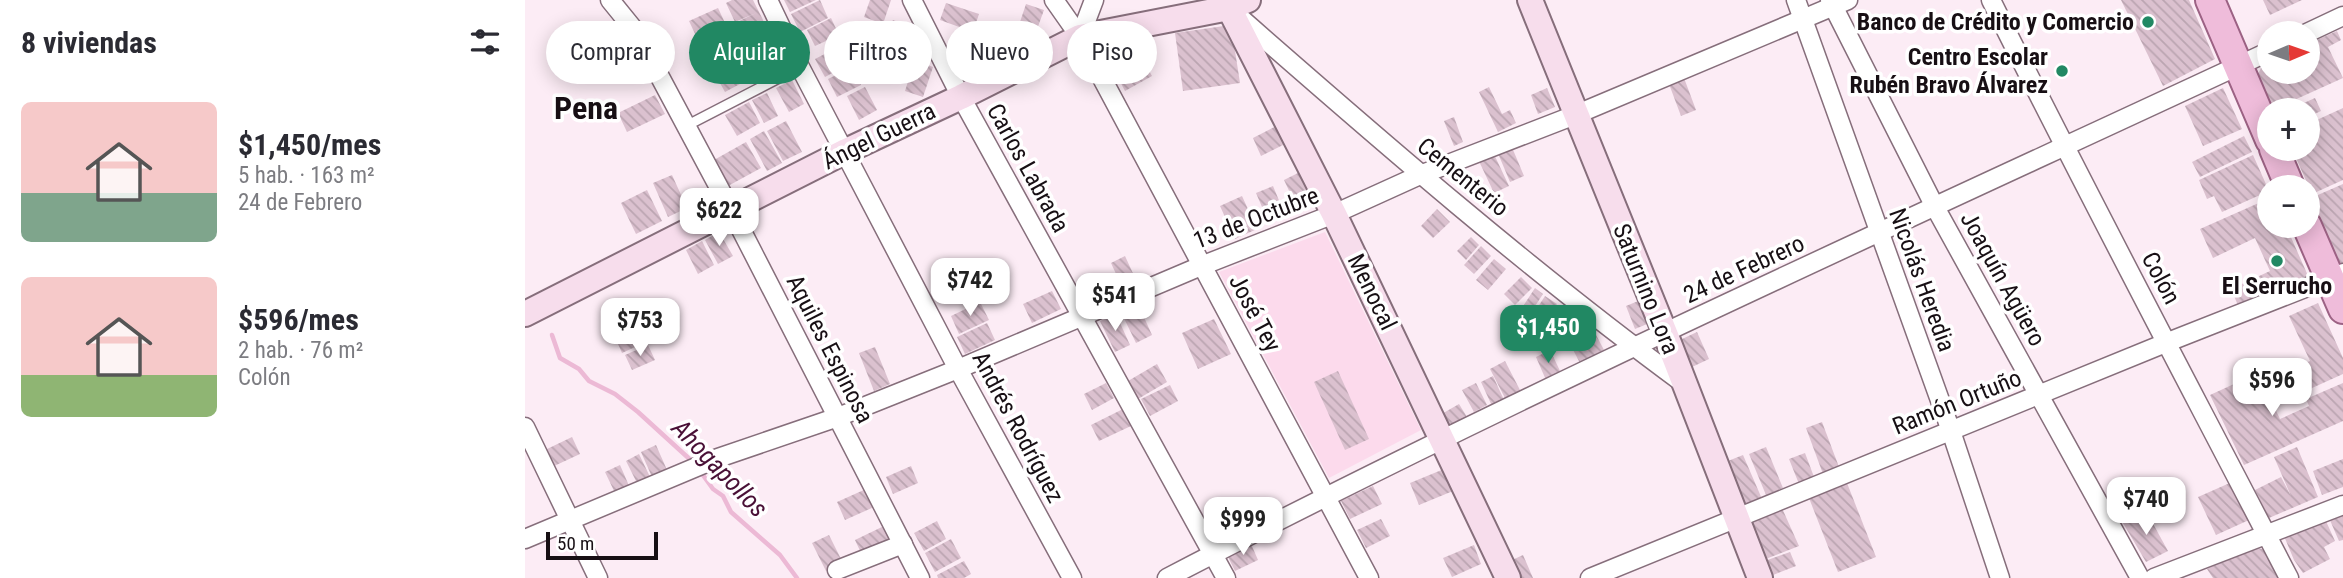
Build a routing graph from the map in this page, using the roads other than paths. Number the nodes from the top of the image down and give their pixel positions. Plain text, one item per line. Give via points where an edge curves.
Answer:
1 (610, 0) edge
2 (768, 0) edge
3 (912, 0) edge
4 (1054, 0) edge
5 (1094, 0) edge
6 (1530, 0) edge
7 (1797, 0) edge
8 (1990, 0) edge
9 (2210, 0) edge
10 (1837, 2) edge
11 (1231, 3) edge
12 (2343, 16) edge
13 (1803, 20) junction
14 (778, 21) edge
15 (1069, 21) edge
16 (1086, 21) edge
17 (1151, 21) edge
18 (2321, 26) edge
19 (1067, 44) edge
20 (2257, 57) edge
21 (2238, 66) junction
22 (769, 84) edge
23 (809, 84) edge
24 (1105, 84) edge
25 (961, 97) junction
26 (2257, 110) edge
27 (1576, 115) junction
28 (686, 126) junction
29 (2064, 147) junction
30 (846, 151) junction
31 (1420, 175) junction
32 (1935, 207) junction
33 (731, 210) junction
34 (1334, 214) junction
35 (1879, 233) junction
36 (2314, 238) edge
37 (1201, 265) junction
38 (2337, 276) edge
39 (2343, 309) edge
40 (525, 314) edge
41 (1081, 315) junction
42 (1665, 333) junction
43 (2168, 342) junction
44 (1635, 347) junction
45 (958, 369) junction
46 (1683, 383) junction
47 (2039, 395) junction
48 (838, 417) junction
49 (525, 427) edge
50 (1951, 431) junction
51 (1443, 439) junction
52 (1326, 498) junction
53 (2343, 505) edge
54 (1738, 518) junction
55 (571, 520) junction
56 (2266, 534) junction
57 (525, 539) edge
58 (903, 544) junction
59 (1213, 554) junction
60 (837, 570) dead end
61 (598, 578) edge
62 (920, 578) edge
63 (1072, 578) edge
64 (1167, 578) edge
65 (1226, 578) edge
66 (1369, 578) edge
67 (1508, 578) edge
68 (1590, 578) edge
69 (1760, 578) edge
70 (2000, 578) edge
71 (2140, 578) edge
72 (2154, 578) edge
73 (2289, 578) edge

1 - 28 street, Aquiles Espinosa via 636,32
2 - 14 street, Andrés Rodríguez
3 - 25 street, Carlos Labrada
4 - 15 street, José Tey
5 - 16 street
6 - 27 street, Saturnino Lora
7 - 13 street, Nicolás Heredia
8 - 29 street, Colón
9 - 21 main road
10 - 13 street, 13 de Octubre
10 - 32 street, Joaquín Agüero
11 - 17 street, Ángel Guerra
11 - 31 street, Cementerio
11 - 34 street, Menocal
12 - 18 street
13 - 27 street, 13 de Octubre
13 - 35 street, Nicolás Heredia
19 - 25 street, Ángel Guerra
20 - 21 street, 24 de Febrero
21 - 26 main road
21 - 29 street, 24 de Febrero
22 - 28 lane
23 - 30 street, Andrés Rodríguez
24 - 37 street, José Tey
25 - 30 street, Ángel Guerra
25 - 41 street, Carlos Labrada
27 - 31 street, 13 de Octubre
27 - 42 street, Saturnino Lora
28 - 33 street, Aquiles Espinosa
29 - 32 street, 24 de Febrero
29 - 43 street, Colón
30 - 33 street, Ángel Guerra
30 - 45 street, Andrés Rodríguez
31 - 34 street, 13 de Octubre
31 - 44 street, Cementerio
32 - 35 street, 24 de Febrero
32 - 47 street, Joaquín Agüero
33 - 40 street, Ángel Guerra
33 - 48 street, Aquiles Espinosa
34 - 37 street, 13 de Octubre
34 - 51 street, Menocal
35 - 42 street, 24 de Febrero
35 - 50 street, Nicolás Heredia
36 - 38 main road
37 - 41 street, 13 de Octubre
37 - 52 street, José Tey
38 - 39 main road
38 - 43 street, Ramón Ortuño
41 - 45 street, 13 de Octubre
41 - 59 street, Carlos Labrada
42 - 44 street, 24 de Febrero
42 - 46 street, Saturnino Lora
43 - 47 street, Ramón Ortuño
43 - 56 street, Colón
44 - 46 street, Cementerio
44 - 51 street, 24 de Febrero
45 - 48 street, 13 de Octubre
45 - 63 street, Andrés Rodríguez
46 - 54 street, Saturnino Lora
47 - 50 street, Ramón Ortuño
47 - 71 street, Joaquín Agüero
48 - 55 street, 13 de Octubre via 718,458
48 - 58 street, Aquiles Espinosa
49 - 55 street
50 - 54 street, Ramón Ortuño
50 - 70 street, Nicolás Heredia
51 - 52 street, 24 de Febrero
51 - 67 street, Menocal
52 - 59 street, 24 de Febrero
52 - 66 street, José Tey
53 - 56 street
54 - 68 street, Ramón Ortuño
54 - 69 street, Saturnino Lora
55 - 57 street, 13 de Octubre
55 - 61 street
56 - 72 street
56 - 73 street, Colón
58 - 60 street
58 - 62 street, Aquiles Espinosa
59 - 64 street, 24 de Febrero
59 - 65 street, Carlos Labrada

